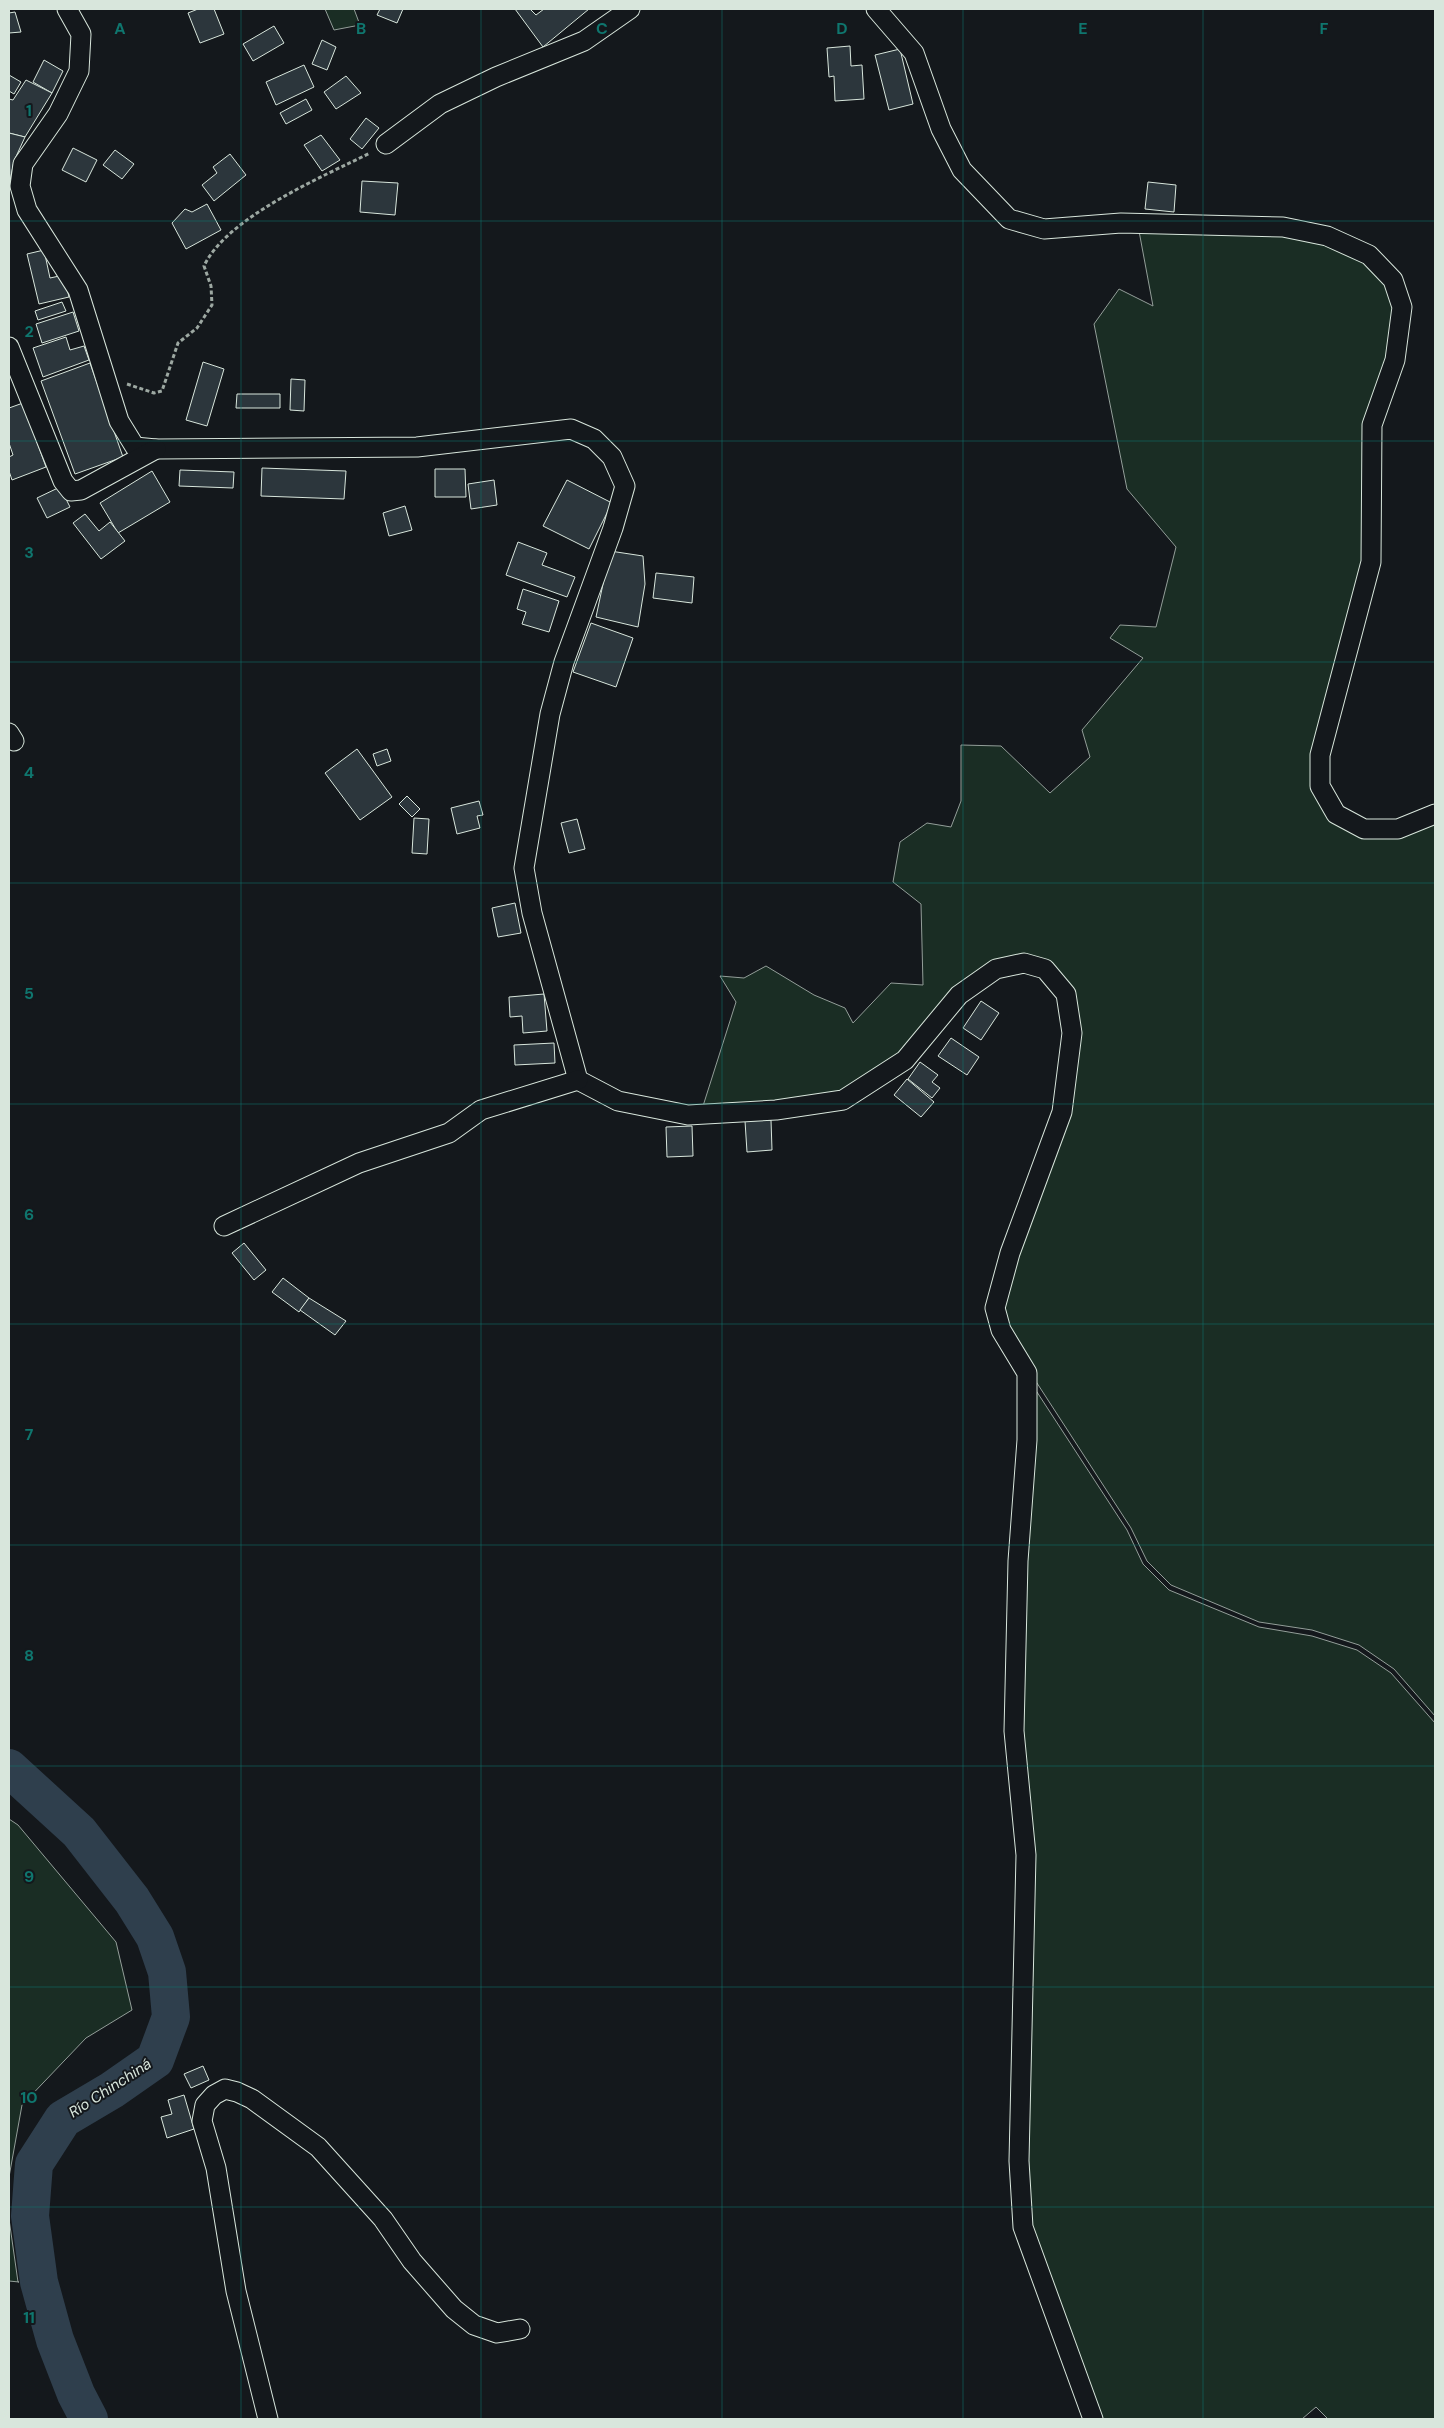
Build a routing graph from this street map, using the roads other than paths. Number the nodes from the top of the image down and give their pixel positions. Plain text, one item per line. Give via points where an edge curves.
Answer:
1 (67, 9) edge
2 (630, 9) edge
3 (876, 9) edge
4 (386, 144) road end
5 (9, 347) edge
6 (13, 368) edge
7 (156, 449) junction
8 (1435, 814) edge
9 (578, 1080) junction
10 (224, 1226) dead end
11 (520, 2329) dead end
12 (268, 2419) edge
13 (1093, 2419) edge

1 - 7 street via 81,34 79,71 58,114 23,164 20,186 27,210 78,290 119,421 135,446
2 - 4 street via 584,40 440,104
3 - 8 street via 914,53 941,130 962,170 1009,219 1044,229 1120,223 1283,227 1327,236 1368,255 1393,280 1402,307 1395,360 1372,425 1371,562 1320,755 1320,786 1336,814 1364,828 1398,828
5 - 6 street
6 - 7 street via 63,482 71,491 80,490
7 - 9 street via 417,447 571,428 594,439 612,457 625,486 564,662 550,714 524,868 532,913
9 - 10 street via 481,1110 449,1133 360,1164
9 - 13 street via 618,1101 688,1115 776,1110 843,1100 905,1060 960,995 996,968 1024,963 1045,969 1066,994 1072,1032 1062,1112 1010,1253 995,1308 1001,1330 1027,1373 1014,1731 1026,1855 1019,2161 1023,2227
11 - 12 street via 497,2333 474,2325 454,2309 412,2261 383,2219 318,2147 252,2100 224,2089 205,2105 202,2121 216,2168 236,2291

